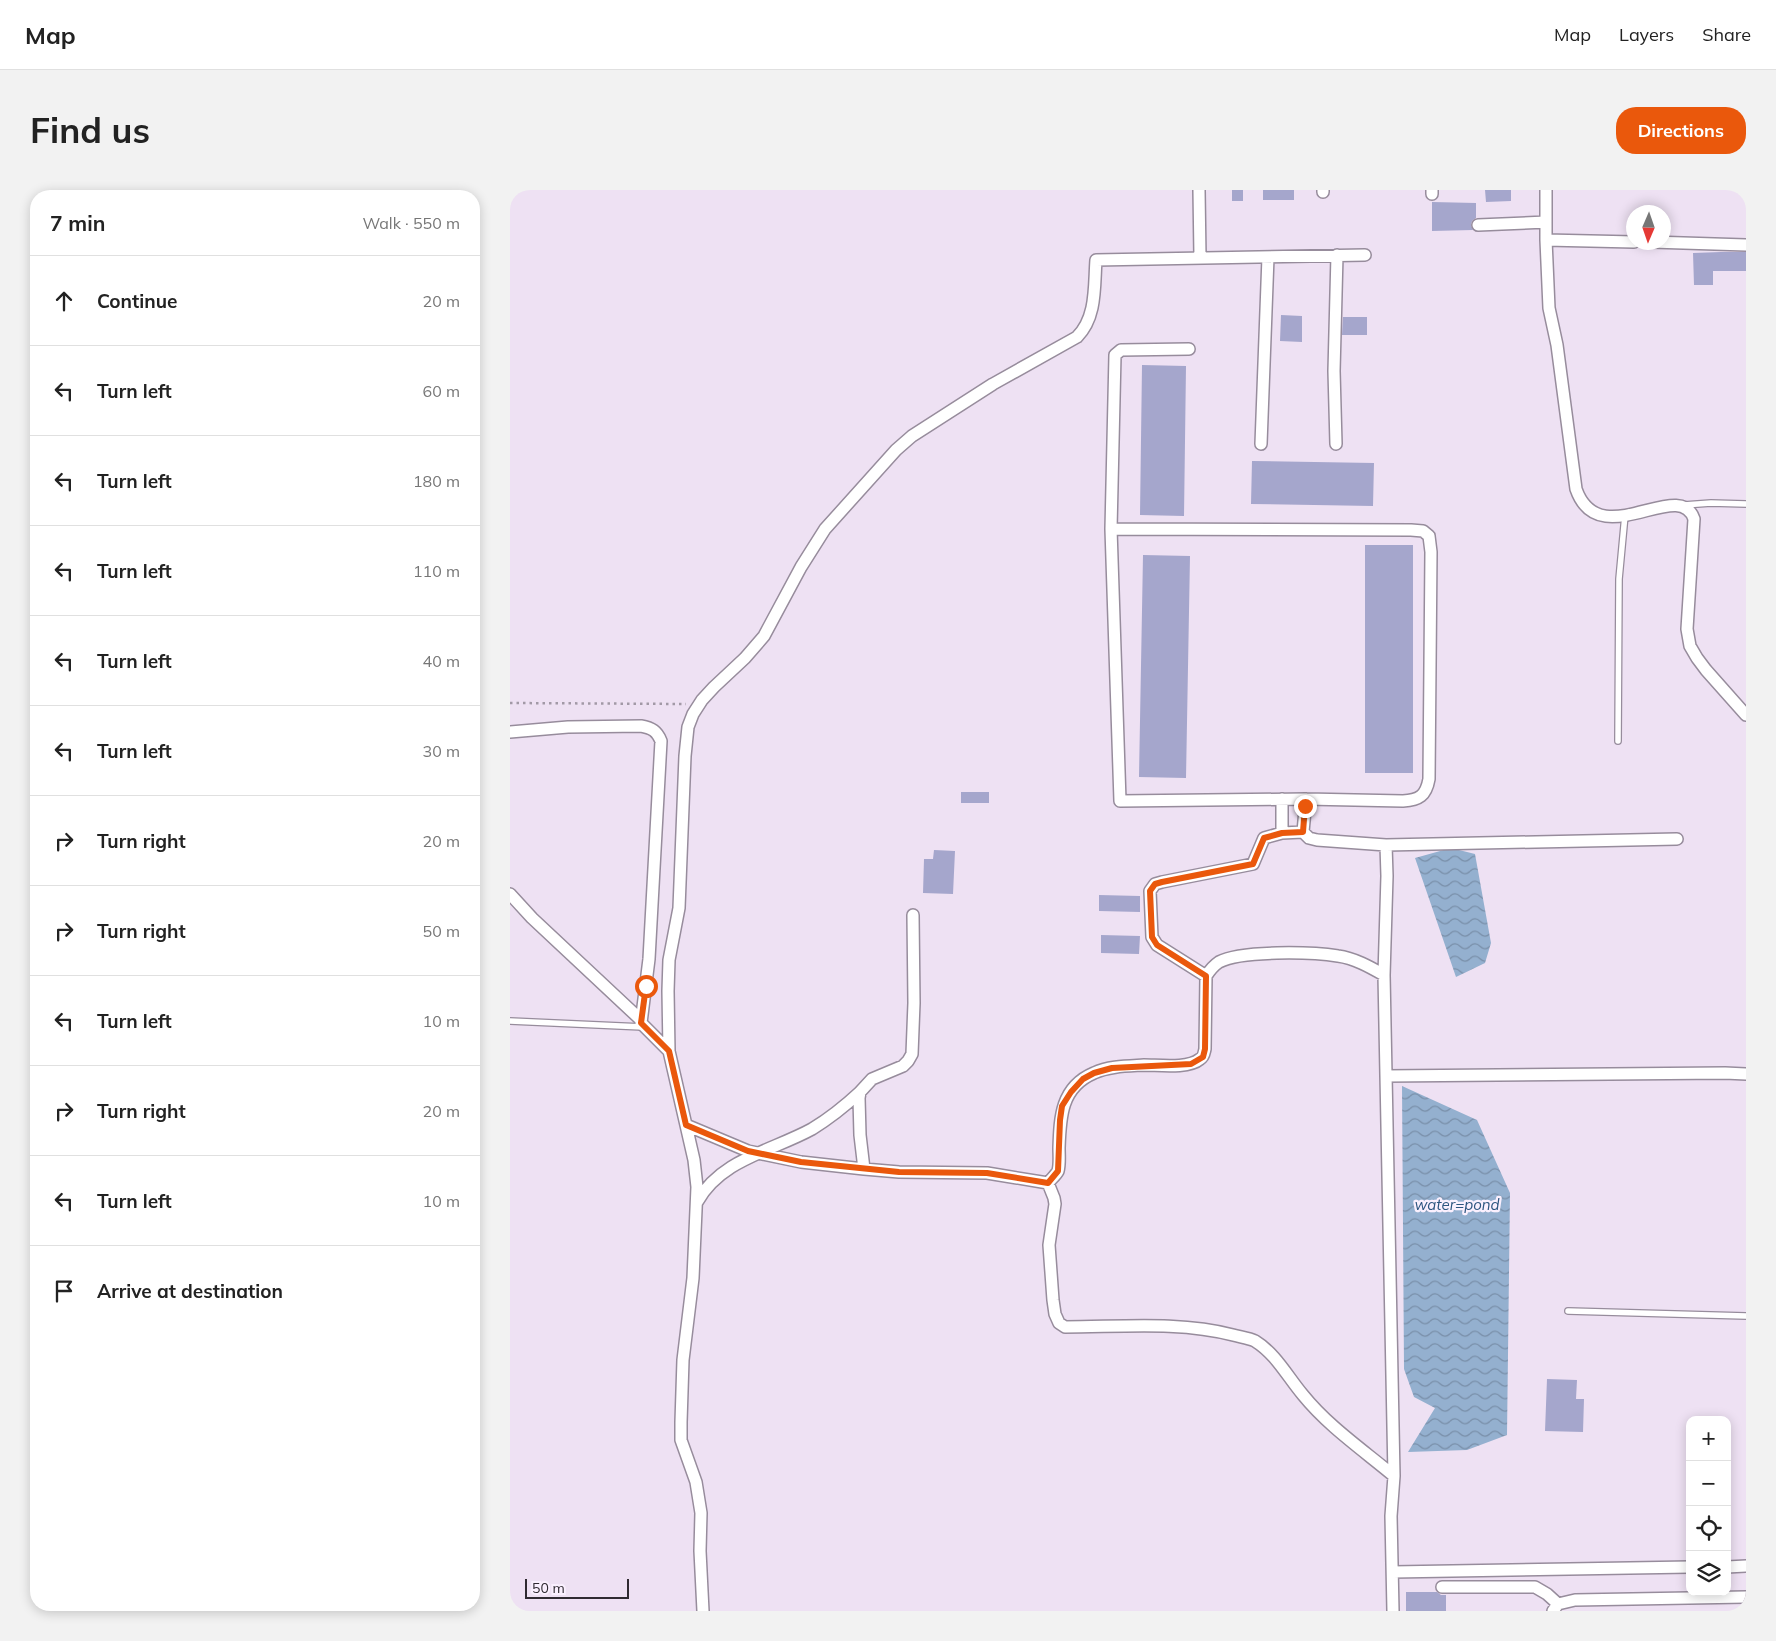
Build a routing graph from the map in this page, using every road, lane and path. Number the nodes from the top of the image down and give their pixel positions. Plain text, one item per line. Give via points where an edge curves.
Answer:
1 (1199, 190) edge
2 (1546, 190) edge
3 (1546, 222) junction
4 (1478, 225) dead end
5 (1546, 240) junction
6 (1626, 242) edge
7 (1671, 242) edge
8 (1746, 244) edge
9 (1337, 254) junction
10 (1365, 255) dead end
11 (1200, 257) junction
12 (1268, 257) junction
13 (1189, 350) dead end
14 (1261, 444) dead end
15 (1336, 444) dead end
16 (1746, 504) edge
17 (1679, 505) junction
18 (1625, 516) junction
19 (1111, 529) junction
20 (510, 703) edge
21 (700, 704) junction
22 (1746, 715) edge
23 (510, 732) edge
24 (1618, 741) dead end
25 (1282, 799) junction
26 (1306, 799) junction
27 (1303, 832) junction
28 (1282, 833) junction
29 (1677, 839) dead end
30 (1386, 845) junction
31 (510, 894) edge
32 (913, 915) dead end
33 (1384, 975) junction
34 (1206, 976) junction
35 (510, 1021) edge
36 (643, 1023) junction
37 (669, 1051) junction
38 (1746, 1074) edge
39 (1386, 1076) junction
40 (860, 1092) junction
41 (686, 1125) junction
42 (757, 1153) junction
43 (864, 1169) junction
44 (1048, 1183) junction
45 (697, 1203) junction
46 (1568, 1311) dead end
47 (1746, 1316) edge
48 (1394, 1476) junction
49 (1746, 1566) edge
50 (1686, 1567) edge
51 (1731, 1567) edge
52 (1393, 1572) junction
53 (1442, 1588) dead end
54 (1746, 1597) edge
55 (1555, 1607) edge
56 (703, 1611) edge
57 (1393, 1611) edge

1 - 11 street
2 - 3 street
3 - 4 street
3 - 5 street
5 - 6 street
5 - 18 street via 1549,308 1576,489 1586,509 1601,515
7 - 8 street
9 - 10 street
9 - 12 street
9 - 15 street
11 - 12 street
11 - 21 street via 1096,260 1093,308 1085,329 1066,345 993,384 912,436 896,450 825,529 764,636
12 - 14 street
13 - 19 street via 1121,350 1115,355
16 - 17 lane
17 - 18 street
17 - 22 street via 1688,509 1694,519 1687,630 1690,646 1706,670
18 - 24 lane via 1619,579
19 - 25 street via 1120,801
19 - 26 street via 1423,530 1429,536 1428,787 1415,800 1403,802
20 - 21 path
21 - 37 street via 688,727 685,756 679,908 668,984
23 - 36 street via 641,726 658,733 661,741 658,820
25 - 26 street
25 - 28 street
26 - 27 street
27 - 28 street
27 - 30 street via 1317,840
28 - 34 street via 1264,838 1253,864 1162,882 1155,884 1150,891 1152,937 1157,945
29 - 30 street
30 - 33 street
31 - 36 street
32 - 40 street via 912,1054 903,1066 872,1079
33 - 34 street via 1339,956 1253,953 1221,961 1210,968
33 - 39 street
34 - 44 street via 1203,1057 1191,1064 1112,1068 1083,1079 1062,1106 1058,1171
35 - 36 lane via 582,1025
36 - 37 street
37 - 41 street
38 - 39 street
39 - 48 street
40 - 42 street via 837,1114 810,1130
40 - 43 street
41 - 42 street
41 - 45 street via 694,1160
42 - 43 street
42 - 45 street via 713,1180
43 - 44 street via 987,1173
44 - 48 street via 1054,1198 1049,1245 1054,1307 1059,1323 1065,1327 1184,1326 1253,1340 1274,1358 1320,1413
45 - 56 street via 681,1415 682,1440 696,1482 701,1513
46 - 47 lane
48 - 52 street via 1391,1516
49 - 51 street
50 - 52 street
52 - 57 street
53 - 55 street via 1535,1587 1548,1594
54 - 55 street via 1575,1600

